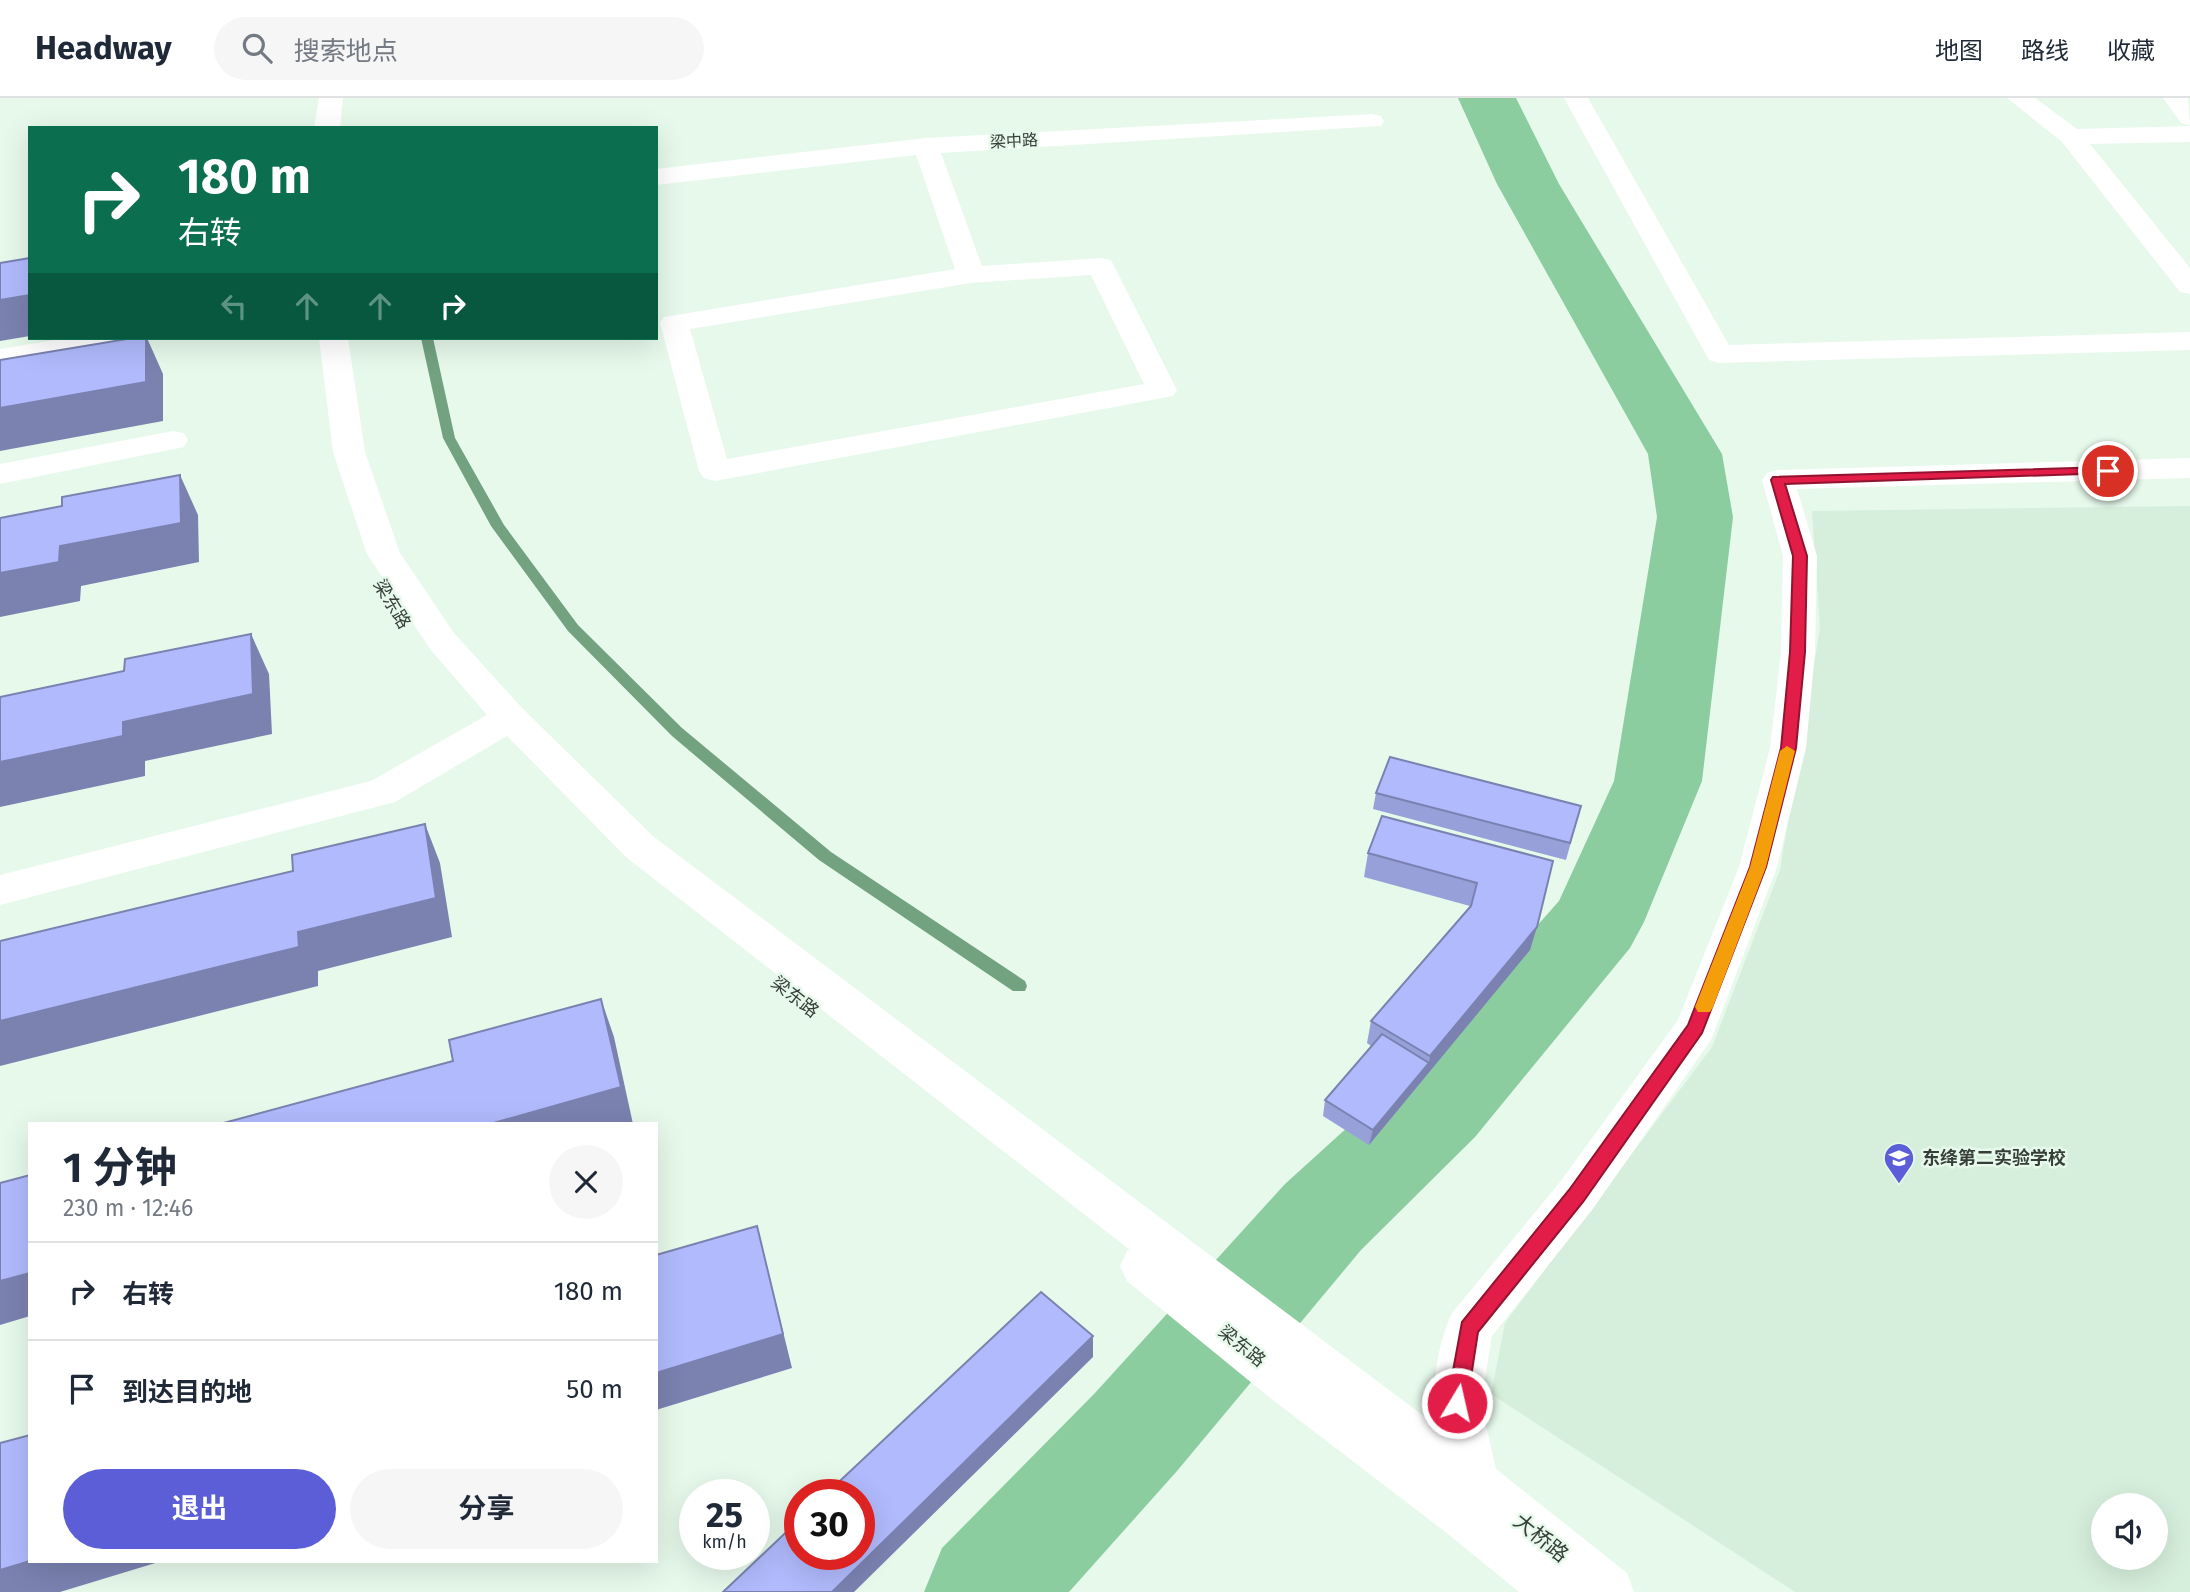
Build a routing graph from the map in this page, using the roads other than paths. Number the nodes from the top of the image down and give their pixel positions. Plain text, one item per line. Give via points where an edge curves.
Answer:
1 (331, 98) edge
2 (347, 98) edge
3 (1576, 98) edge
4 (2018, 98) edge
5 (2175, 98) edge
6 (2190, 118) edge
7 (1372, 121) dead end
8 (327, 126) edge
9 (344, 126) edge
10 (2190, 134) edge
11 (2071, 138) junction
12 (926, 146) junction
13 (658, 177) edge
14 (971, 275) junction
15 (2190, 286) edge
16 (104, 340) edge
17 (315, 340) edge
18 (333, 340) edge
19 (2190, 341) edge
20 (0, 358) edge
21 (173, 439) dead end
22 (2190, 468) edge
23 (0, 474) edge
24 (498, 725) junction
25 (0, 890) edge
26 (1470, 1499) junction
27 (1560, 1592) edge
28 (1608, 1592) edge

1 - 8 street
2 - 9 street
3 - 19 street via 1718,354
4 - 11 street
5 - 6 street
7 - 12 street, 梁中路
10 - 11 street
11 - 15 street
12 - 13 street, 梁中路
12 - 14 street
14 - 14 street via 674,323 715,471 1162,390 1101,265
16 - 20 street
17 - 24 street, 梁东路 via 329,456 366,560 427,660
18 - 24 street, 梁东路 via 349,452 384,554
21 - 23 street
22 - 26 street via 1778,480 1800,556 1798,652 1788,748 1758,867 1696,1028 1576,1196 1469,1328 1457,1403
24 - 25 street via 382,792
24 - 26 street, 梁东路 via 626,867 1129,1239
26 - 27 street, 大桥路
26 - 28 street, 大桥路

